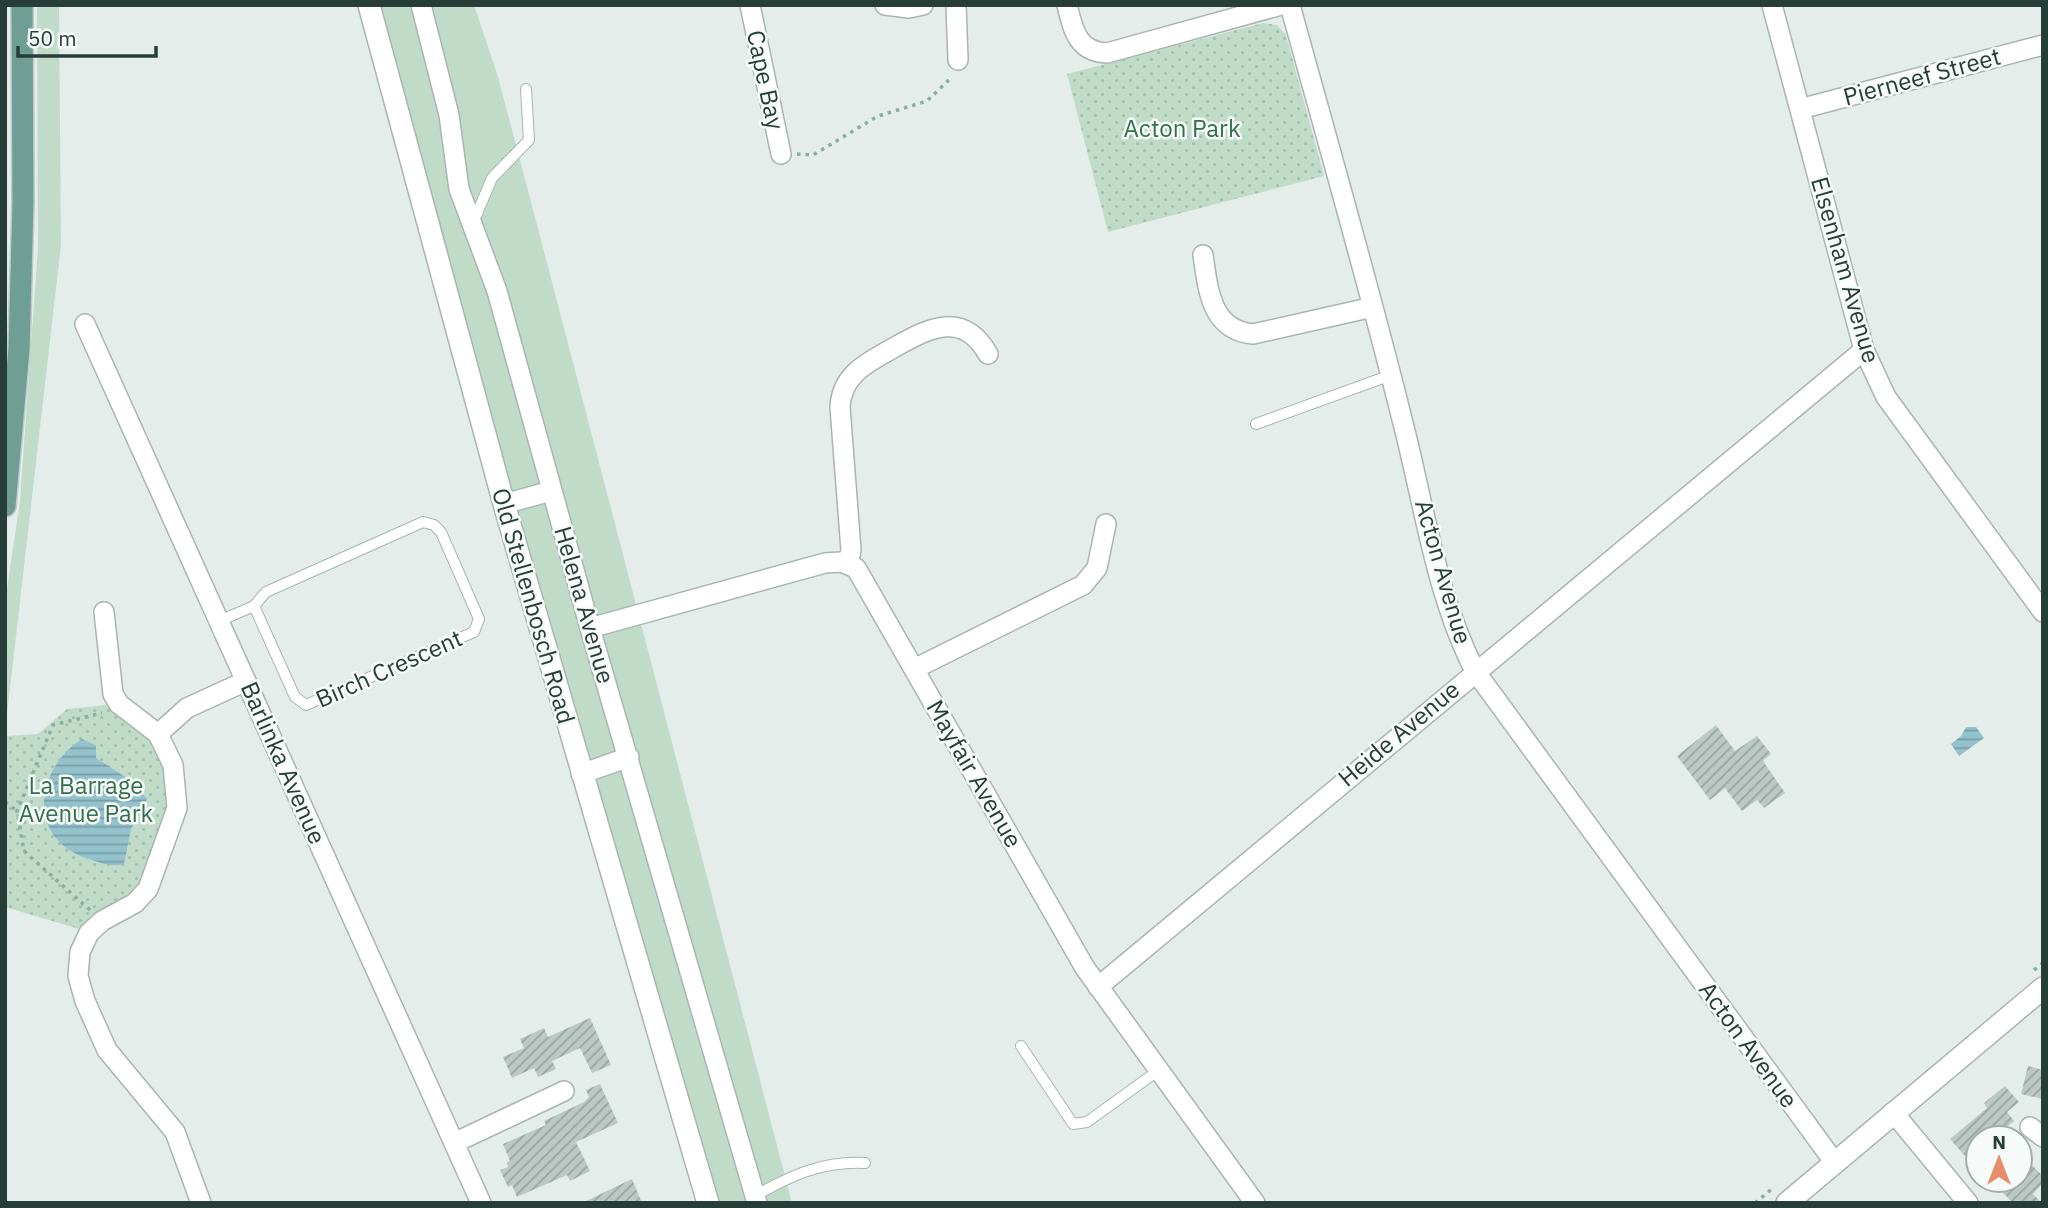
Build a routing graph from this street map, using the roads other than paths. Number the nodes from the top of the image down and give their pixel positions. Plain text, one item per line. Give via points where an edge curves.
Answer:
1 (22, 5) edge
2 (369, 5) edge
3 (421, 5) edge
4 (750, 5) edge
5 (885, 5) edge
6 (923, 5) edge
7 (956, 5) edge
8 (1067, 5) edge
9 (1281, 5) edge
10 (1290, 5) edge
11 (1772, 5) edge
12 (2043, 45) edge
13 (958, 60) road end
14 (526, 89) dead end
15 (1800, 109) junction
16 (781, 154) road end
17 (473, 224) junction
18 (1203, 255) dead end
19 (1373, 307) junction
20 (85, 324) dead end
21 (1864, 350) junction
22 (988, 354) dead end
23 (1391, 375) junction
24 (1256, 424) dead end
25 (551, 491) junction
26 (504, 504) junction
27 (5, 506) edge
28 (1106, 524) dead end
29 (848, 564) junction
30 (254, 606) junction
31 (104, 612) dead end
32 (2043, 612) edge
33 (219, 621) junction
34 (590, 628) junction
35 (914, 668) junction
36 (1475, 671) junction
37 (246, 681) junction
38 (158, 734) junction
39 (629, 757) junction
40 (581, 774) junction
41 (1098, 987) junction
42 (2043, 988) edge
43 (1021, 1046) dead end
44 (1159, 1070) junction
45 (564, 1091) dead end
46 (1893, 1112) junction
47 (454, 1143) junction
48 (865, 1163) dead end
49 (1835, 1163) junction
50 (756, 1199) edge
51 (201, 1203) edge
52 (481, 1203) edge
53 (708, 1203) edge
54 (1255, 1203) edge
55 (1787, 1203) edge
56 (1968, 1203) edge

1 - 27 main road via 19,336
2 - 26 street, Old Stellenbosch Road
3 - 17 street, Helena Avenue via 449,115 459,189
4 - 16 street, Cape Bay
5 - 6 street
7 - 13 street
8 - 9 street via 1082,45 1107,53
10 - 19 street, Acton Avenue
11 - 15 street, Elsenham Avenue
12 - 15 street, Pierneef Street
14 - 17 lane via 529,141 492,178
15 - 21 street, Elsenham Avenue
17 - 25 street, Helena Avenue via 497,291
18 - 19 street via 1213,303 1227,326 1237,332 1253,334
19 - 23 street, Acton Avenue
20 - 33 street, Barlinka Avenue
21 - 32 street, Elsenham Avenue via 1886,397
21 - 36 street, Heide Avenue
22 - 29 street via 961,329 930,328 864,365 846,383 840,407 851,550
23 - 24 lane
23 - 36 street, Acton Avenue via 1445,594
25 - 26 street
25 - 34 street, Helena Avenue
26 - 40 street, Old Stellenbosch Road
28 - 35 street via 1097,568 1083,585
29 - 34 street via 825,563
29 - 35 street, Mayfair Avenue via 862,575
30 - 30 lane, Birch Crescent via 266,592 423,522 441,532 479,619 470,634 306,705 295,697
30 - 33 lane, Birch Crescent
31 - 38 street via 116,699
33 - 37 street, Barlinka Avenue
34 - 39 street, Helena Avenue
35 - 41 street, Mayfair Avenue
36 - 41 street, Heide Avenue
36 - 49 street, Acton Avenue
37 - 38 street via 187,708
37 - 47 street, Barlinka Avenue
38 - 51 street via 177,779 174,822 148,889 89,933 80,952 78,976 107,1050 175,1132
39 - 40 street
39 - 50 street, Helena Avenue
40 - 53 street, Old Stellenbosch Road
41 - 44 street, Mayfair Avenue
42 - 46 street
43 - 44 lane via 1073,1124 1087,1122
44 - 54 street, Mayfair Avenue
45 - 47 street
46 - 49 street
46 - 56 street
47 - 52 street, Barlinka Avenue
48 - 50 lane via 824,1165 791,1175
49 - 55 street

